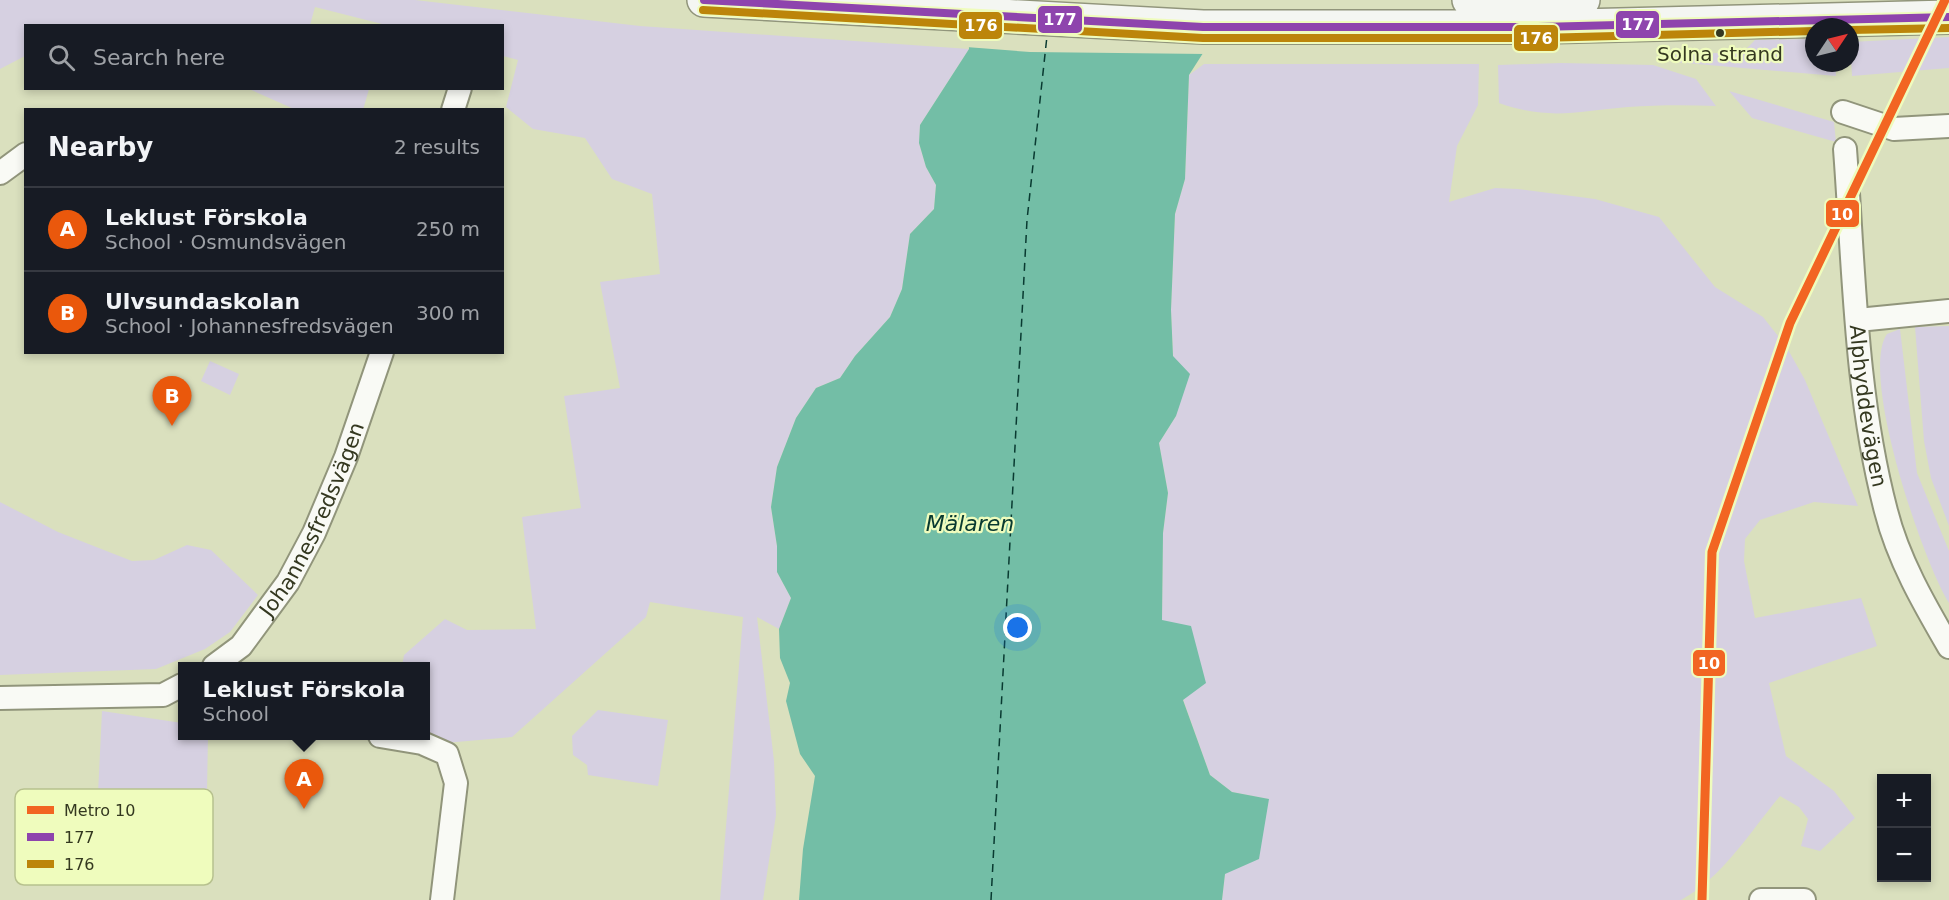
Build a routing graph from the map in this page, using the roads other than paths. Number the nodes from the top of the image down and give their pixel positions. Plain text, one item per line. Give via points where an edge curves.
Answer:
1 (704, 0) edge
2 (1469, 0) edge
3 (1582, 0) edge
4 (1537, 14) junction
5 (1949, 17) edge
6 (459, 90) edge
7 (454, 108) edge
8 (1843, 112) dead end
9 (1949, 126) edge
10 (1845, 148) dead end
11 (24, 155) edge
12 (0, 173) edge
13 (1949, 311) edge
14 (1858, 320) junction
15 (381, 354) edge
16 (1949, 647) edge
17 (219, 662) edge
18 (176, 693) edge
19 (0, 698) edge
20 (406, 740) edge
21 (442, 900) edge
22 (1761, 900) edge
23 (1804, 900) edge

1 - 4 main road via 1203,27
2 - 4 main road
3 - 4 main road
4 - 5 main road
6 - 7 street
8 - 9 street via 1894,129
10 - 14 street, Alphyddevägen
11 - 12 street
13 - 14 street
14 - 16 street, Alphyddevägen via 1866,419 1886,513 1917,593
15 - 17 street, Johannesfredsvägen via 346,457 314,534 288,582 241,646
18 - 19 street
20 - 21 street via 447,754 456,783
22 - 23 street

